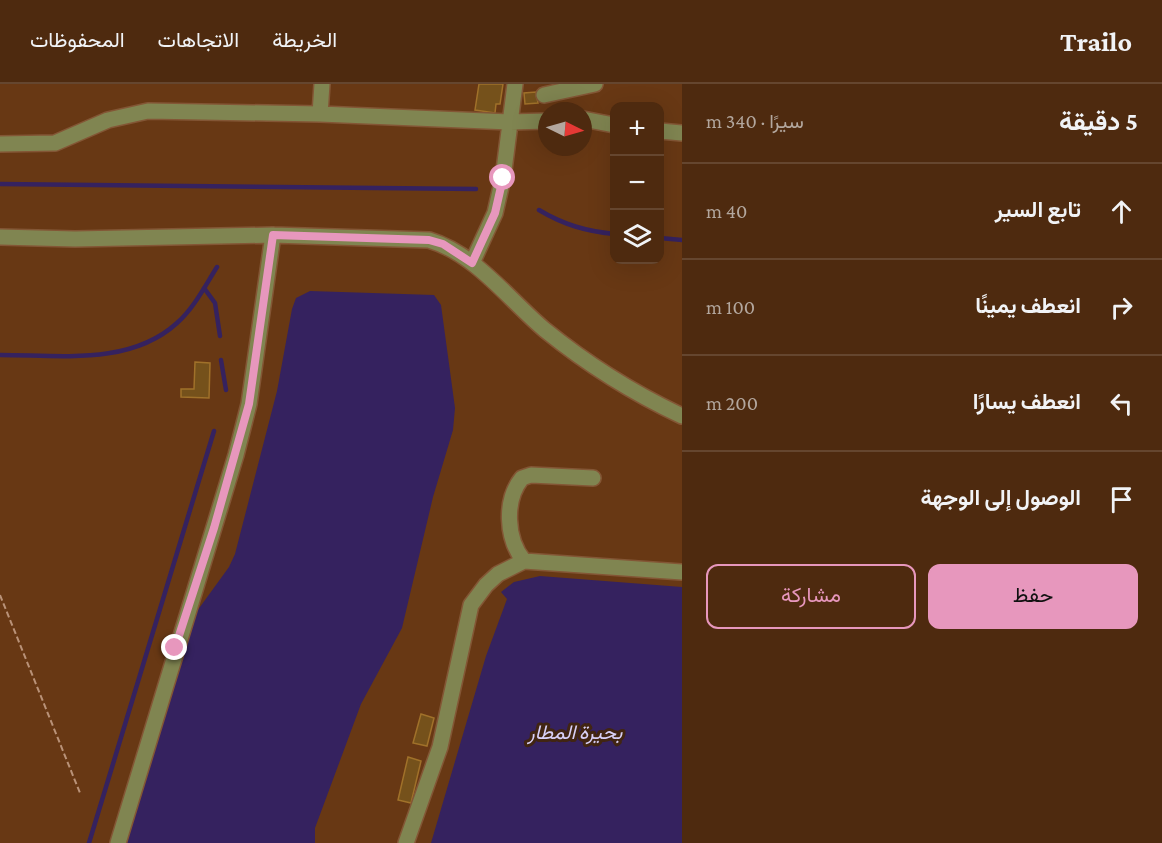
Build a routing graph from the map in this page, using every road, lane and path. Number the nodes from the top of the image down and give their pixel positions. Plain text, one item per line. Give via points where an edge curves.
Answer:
1 (322, 84) edge
2 (515, 84) edge
3 (595, 84) edge
4 (544, 95) dead end
5 (320, 114) junction
6 (538, 121) edge
7 (592, 121) edge
8 (510, 122) junction
9 (610, 124) edge
10 (664, 131) edge
11 (682, 133) edge
12 (0, 144) edge
13 (273, 235) junction
14 (0, 237) edge
15 (472, 263) junction
16 (682, 416) edge
17 (593, 478) dead end
18 (524, 561) junction
19 (682, 572) edge
20 (0, 595) edge
21 (80, 793) dead end
22 (118, 843) edge
23 (406, 843) edge

1 - 5 street
2 - 8 street
3 - 4 street
5 - 8 street
5 - 12 street via 148,111 108,120 55,143
6 - 8 street
7 - 9 street
8 - 15 street via 495,213
10 - 11 street
13 - 14 street
13 - 15 street via 423,239 443,244
13 - 22 street via 244,424
15 - 16 street via 580,357
17 - 18 street via 522,478 513,494 510,529 513,546
18 - 19 street
18 - 23 street via 498,574 471,605 440,747
20 - 21 path

